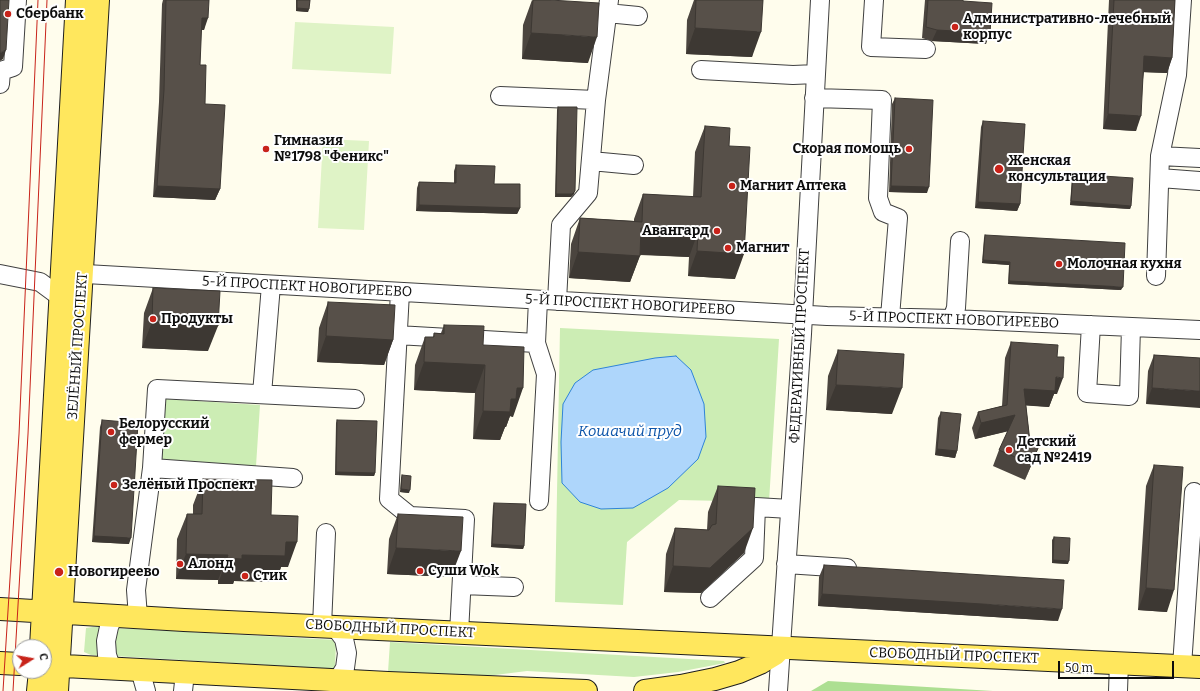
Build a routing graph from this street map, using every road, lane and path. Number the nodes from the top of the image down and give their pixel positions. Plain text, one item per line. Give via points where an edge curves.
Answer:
1 (17, 0) edge
2 (77, 0) edge
3 (98, 0) edge
4 (820, 0) edge
5 (874, 0) edge
6 (1182, 0) edge
7 (608, 6) edge
8 (638, 16) dead end
9 (926, 49) dead end
10 (701, 70) dead end
11 (816, 74) junction
12 (0, 84) edge
13 (500, 96) dead end
14 (814, 98) junction
15 (596, 100) junction
16 (1160, 156) junction
17 (1200, 158) edge
18 (591, 161) junction
19 (634, 165) dead end
20 (1160, 178) junction
21 (1200, 181) edge
22 (960, 241) dead end
23 (61, 273) junction
24 (0, 274) edge
25 (82, 274) junction
26 (1156, 276) dead end
27 (272, 285) junction
28 (400, 292) junction
29 (59, 296) junction
30 (538, 300) junction
31 (557, 301) junction
32 (803, 314) junction
33 (890, 317) junction
34 (952, 319) junction
35 (1091, 325) junction
36 (1131, 327) junction
37 (1200, 330) edge
38 (397, 335) junction
39 (536, 343) junction
40 (262, 394) junction
41 (355, 399) dead end
42 (152, 468) junction
43 (293, 478) dead end
44 (1194, 492) dead end
45 (539, 501) dead end
46 (790, 508) junction
47 (326, 533) dead end
48 (786, 564) junction
49 (866, 569) edge
50 (462, 584) junction
51 (514, 587) dead end
52 (710, 598) edge
53 (0, 609) edge
54 (53, 612) junction
55 (114, 616) junction
56 (138, 617) junction
57 (328, 627) junction
58 (459, 633) junction
59 (44, 639) edge
60 (51, 639) edge
61 (781, 648) junction
62 (0, 663) edge
63 (1119, 663) junction
64 (12, 664) edge
65 (1191, 666) edge
66 (52, 668) edge
67 (112, 669) junction
68 (140, 670) junction
69 (52, 678) edge
70 (43, 679) edge
71 (337, 680) junction
72 (184, 682) edge
73 (549, 690) edge
74 (38, 691) edge
75 (57, 691) edge
76 (146, 691) edge
77 (586, 691) edge
78 (645, 691) edge
79 (778, 691) edge
80 (1118, 691) edge

1 - 12 street via 13,67 1,71
2 - 23 main road, ЗЕЛЁНЫЙ ПРОСПЕКТ
3 - 25 main road, ЗЕЛЁНЫЙ ПРОСПЕКТ
4 - 11 street, ФЕДЕРАТИВНЫЙ ПРОСПЕКТ
5 - 9 street via 871,47
6 - 16 street via 1177,75
7 - 8 street
7 - 15 street
10 - 11 street
11 - 14 street, ФЕДЕРАТИВНЫЙ ПРОСПЕКТ
13 - 15 street
14 - 32 street, ФЕДЕРАТИВНЫЙ ПРОСПЕКТ
14 - 33 street via 882,100 878,198 883,212 898,218
15 - 18 street
16 - 17 street
16 - 20 street
18 - 19 street
18 - 31 street via 588,193 561,225
20 - 21 street
20 - 26 street
22 - 34 street via 956,308
23 - 25 street, 5-Й ПРОСПЕКТ НОВОГИРЕЕВО
23 - 29 main road, ЗЕЛЁНЫЙ ПРОСПЕКТ
24 - 29 street via 40,282
25 - 27 street, 5-Й ПРОСПЕКТ НОВОГИРЕЕВО
25 - 54 main road, ЗЕЛЁНЫЙ ПРОСПЕКТ
27 - 28 street, 5-Й ПРОСПЕКТ НОВОГИРЕЕВО
27 - 40 street
28 - 30 street, 5-Й ПРОСПЕКТ НОВОГИРЕЕВО
28 - 38 street
29 - 54 main road, ЗЕЛЁНЫЙ ПРОСПЕКТ
30 - 31 street, 5-Й ПРОСПЕКТ НОВОГИРЕЕВО
30 - 39 street
31 - 32 street, 5-Й ПРОСПЕКТ НОВОГИРЕЕВО
32 - 33 street, 5-Й ПРОСПЕКТ НОВОГИРЕЕВО
32 - 46 street, ФЕДЕРАТИВНЫЙ ПРОСПЕКТ
33 - 34 street, 5-Й ПРОСПЕКТ НОВОГИРЕЕВО
34 - 35 street, 5-Й ПРОСПЕКТ НОВОГИРЕЕВО
35 - 36 street, 5-Й ПРОСПЕКТ НОВОГИРЕЕВО
35 - 36 street via 1087,393 1129,396
36 - 37 street, 5-Й ПРОСПЕКТ НОВОГИРЕЕВО
38 - 39 street
38 - 50 street via 389,499 410,516 465,520
39 - 45 street via 546,374
40 - 41 street
40 - 42 street via 157,389
42 - 43 street
42 - 56 street via 136,590
44 - 65 street
46 - 48 street, ФЕДЕРАТИВНЫЙ ПРОСПЕКТ
46 - 52 street via 756,507 754,558
47 - 57 street
48 - 49 street
48 - 61 street, ФЕДЕРАТИВНЫЙ ПРОСПЕКТ
50 - 51 street
50 - 58 street
53 - 54 main road, СВОБОДНЫЙ ПРОСПЕКТ
54 - 55 main road, СВОБОДНЫЙ ПРОСПЕКТ
54 - 59 main road, ЗЕЛЁНЫЙ ПРОСПЕКТ
54 - 60 main road, ЗЕЛЁНЫЙ ПРОСПЕКТ
55 - 56 main road, СВОБОДНЫЙ ПРОСПЕКТ
55 - 67 street via 106,641
56 - 57 main road, СВОБОДНЫЙ ПРОСПЕКТ
57 - 58 main road, СВОБОДНЫЙ ПРОСПЕКТ
57 - 71 street via 344,639 347,653 345,668
58 - 61 main road, СВОБОДНЫЙ ПРОСПЕКТ
61 - 63 main road, СВОБОДНЫЙ ПРОСПЕКТ
61 - 78 main road via 760,663 733,674
61 - 79 street, ФЕДЕРАТИВНЫЙ ПРОСПЕКТ
62 - 64 main road
63 - 65 main road, СВОБОДНЫЙ ПРОСПЕКТ
63 - 80 street
66 - 67 main road
67 - 68 main road
68 - 72 main road
68 - 76 street
69 - 75 main road, ЗЕЛЁНЫЙ ПРОСПЕКТ
70 - 74 main road, ЗЕЛЁНЫЙ ПРОСПЕКТ
71 - 72 main road
71 - 73 main road
73 - 77 main road

